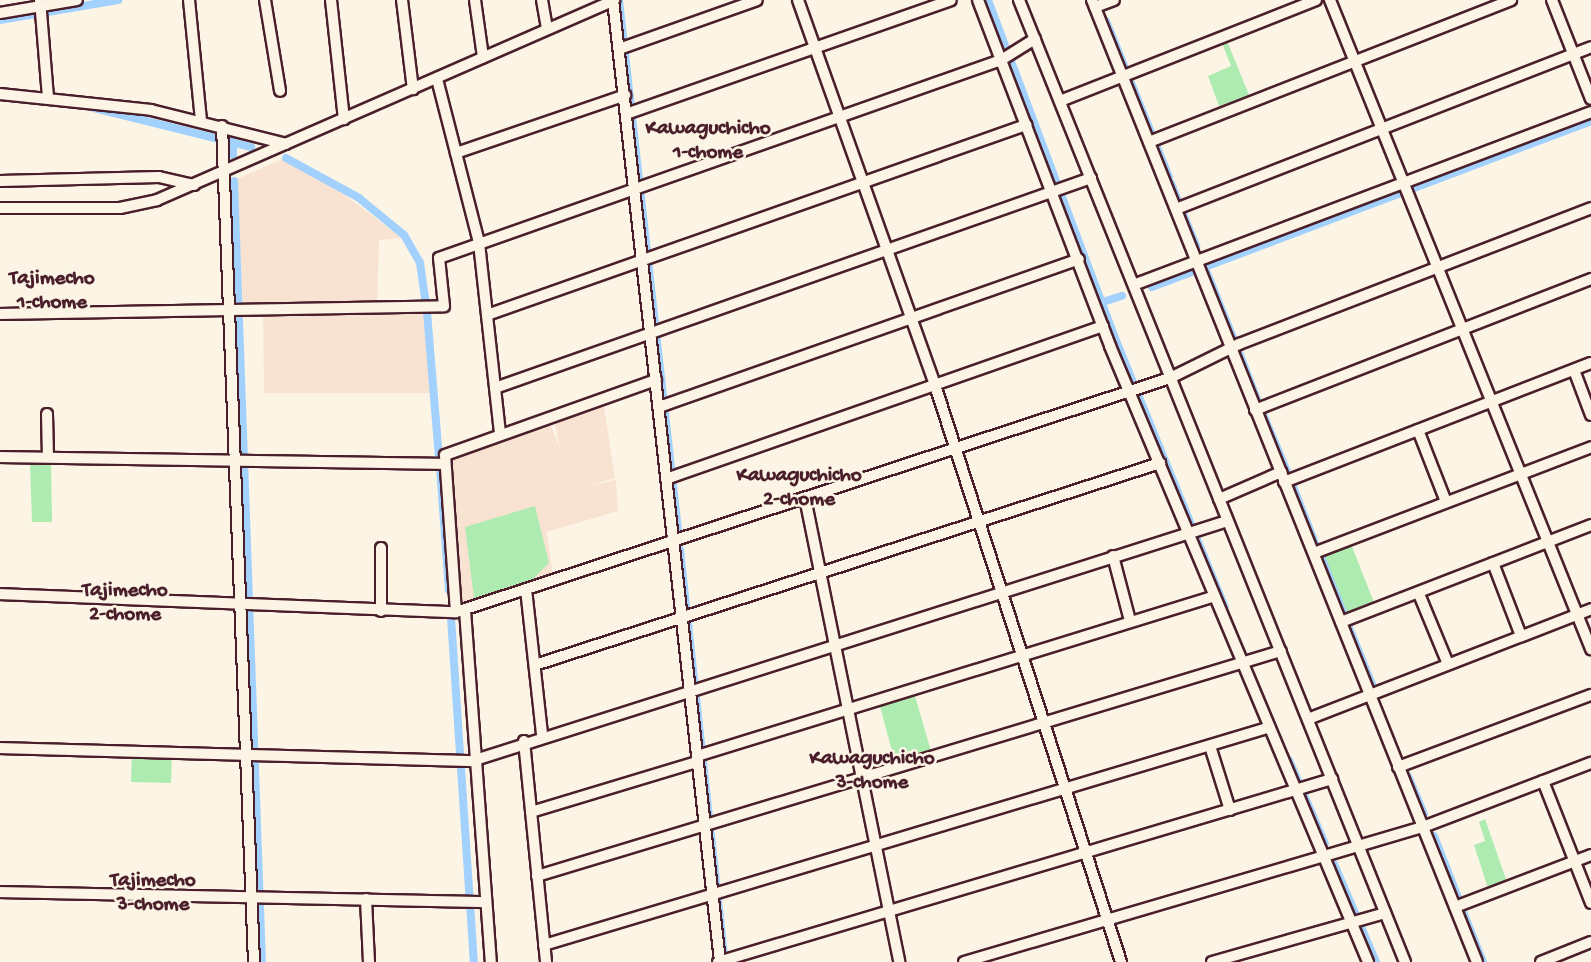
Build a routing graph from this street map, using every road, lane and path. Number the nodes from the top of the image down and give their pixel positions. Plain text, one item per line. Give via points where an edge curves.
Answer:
1 (77, 0) edge
2 (189, 0) edge
3 (265, 0) edge
4 (331, 0) edge
5 (402, 0) edge
6 (475, 0) edge
7 (542, 0) edge
8 (614, 0) edge
9 (757, 0) edge
10 (798, 0) edge
11 (951, 0) edge
12 (978, 0) edge
13 (1019, 0) edge
14 (1114, 0) edge
15 (1316, 0) edge
16 (1330, 0) edge
17 (1511, 0) edge
18 (1552, 0) edge
19 (1093, 4) edge
20 (40, 8) edge
21 (0, 13) edge
22 (547, 29) junction
23 (1035, 39) junction
24 (815, 48) junction
25 (1591, 48) edge
26 (619, 49) junction
27 (1573, 54) junction
28 (483, 57) junction
29 (1001, 60) junction
30 (1355, 61) junction
31 (1123, 75) junction
32 (437, 79) junction
33 (413, 89) junction
34 (280, 91) dead end
35 (0, 94) edge
36 (625, 95) junction
37 (48, 97) junction
38 (1591, 99) edge
39 (1060, 101) junction
40 (1591, 112) edge
41 (627, 114) junction
42 (839, 116) junction
43 (344, 119) junction
44 (201, 121) junction
45 (1026, 125) junction
46 (1383, 129) junction
47 (223, 131) junction
48 (1149, 142) junction
49 (286, 144) junction
50 (456, 153) junction
51 (224, 172) junction
52 (1091, 178) junction
53 (0, 181) edge
54 (863, 183) junction
55 (194, 185) junction
56 (634, 188) junction
57 (1407, 189) junction
58 (1053, 192) junction
59 (0, 208) edge
60 (1591, 208) edge
61 (1176, 209) junction
62 (479, 243) junction
63 (887, 251) junction
64 (1079, 259) junction
65 (642, 261) junction
66 (1438, 267) junction
67 (1200, 269) junction
68 (1591, 279) edge
69 (1136, 284) junction
70 (234, 312) junction
71 (0, 314) edge
72 (487, 315) junction
73 (910, 318) junction
74 (1103, 326) junction
75 (1462, 329) junction
76 (650, 334) junction
77 (1232, 350) junction
78 (1591, 363) edge
79 (1574, 370) junction
80 (1170, 378) junction
81 (656, 380) junction
82 (934, 386) junction
83 (495, 388) junction
84 (1139, 388) junction
85 (1491, 402) junction
86 (659, 407) junction
87 (1255, 410) junction
88 (47, 414) dead end
89 (1591, 414) edge
90 (1418, 430) junction
91 (500, 433) junction
92 (1591, 447) edge
93 (953, 448) junction
94 (0, 456) edge
95 (48, 458) junction
96 (239, 460) junction
97 (1160, 463) junction
98 (445, 464) junction
99 (1520, 473) junction
100 (1282, 477) junction
101 (666, 479) junction
102 (805, 498) junction
103 (1219, 499) junction
104 (1446, 502) junction
105 (1227, 521) junction
106 (977, 522) junction
107 (1591, 525) edge
108 (1187, 534) junction
109 (1548, 541) junction
110 (673, 542) junction
111 (381, 548) dead end
112 (1314, 553) junction
113 (1113, 556) junction
114 (1493, 563) junction
115 (819, 573) junction
116 (526, 589) junction
117 (1000, 592) junction
118 (0, 594) edge
119 (1419, 594) junction
120 (1212, 597) junction
121 (245, 605) junction
122 (1591, 609) edge
123 (381, 611) junction
124 (460, 611) junction
125 (1577, 615) junction
126 (682, 617) junction
127 (1130, 621) junction
128 (1341, 622) junction
129 (1521, 636) junction
130 (834, 645) junction
131 (1591, 650) edge
132 (1281, 651) junction
133 (1022, 657) junction
134 (1448, 664) junction
135 (535, 665) junction
136 (1240, 665) junction
137 (689, 690) junction
138 (1369, 694) junction
139 (1591, 695) edge
140 (846, 711) junction
141 (1308, 719) junction
142 (1044, 724) junction
143 (1268, 728) junction
144 (542, 735) junction
145 (524, 741) junction
146 (1210, 746) junction
147 (0, 748) edge
148 (251, 755) junction
149 (476, 758) junction
150 (697, 759) junction
151 (1591, 763) edge
152 (1398, 767) junction
153 (1332, 779) junction
154 (860, 780) junction
155 (1543, 781) junction
156 (1066, 789) junction
157 (1295, 790) junction
158 (1230, 810) junction
159 (531, 812) junction
160 (705, 826) junction
161 (1423, 827) junction
162 (1358, 846) junction
163 (875, 847) junction
164 (1087, 852) junction
165 (1591, 855) edge
166 (1323, 857) junction
167 (1574, 861) junction
168 (537, 876) junction
169 (0, 892) edge
170 (712, 897) junction
171 (257, 898) junction
172 (366, 899) junction
173 (486, 903) junction
174 (1591, 903) edge
175 (1455, 907) junction
176 (888, 912) junction
177 (1385, 912) junction
178 (1108, 920) junction
179 (1352, 923) junction
180 (1591, 942) edge
181 (544, 945) junction
182 (254, 962) edge
183 (369, 962) edge
184 (491, 962) edge
185 (546, 962) edge
186 (719, 962) edge
187 (899, 962) edge
188 (964, 962) edge
189 (1121, 962) edge
190 (1212, 962) edge
191 (1368, 962) edge
192 (1405, 962) edge
193 (1477, 962) edge
194 (1541, 962) edge

1 - 20 street
2 - 44 street
3 - 34 street
4 - 43 street
5 - 33 street
6 - 28 street
7 - 22 street
8 - 22 street
8 - 26 street
9 - 26 street
10 - 24 street
11 - 24 street
12 - 29 street
13 - 23 street
14 - 19 street
15 - 31 street
16 - 30 street
17 - 30 street
18 - 27 street
19 - 31 street
20 - 21 street
20 - 37 street
22 - 28 street
23 - 29 street
23 - 39 street
24 - 41 street
24 - 42 street
25 - 27 street
26 - 36 street
27 - 38 street
27 - 46 street
28 - 32 street
29 - 42 street
29 - 45 street
30 - 46 street
30 - 48 street
31 - 39 street
31 - 48 street
32 - 33 street
32 - 50 street
33 - 43 street
35 - 37 street
36 - 41 street
36 - 50 street
37 - 44 street
39 - 52 street
40 - 57 street
41 - 56 street
42 - 54 street
42 - 56 street
43 - 49 street
44 - 47 street
45 - 54 street
45 - 58 street
46 - 57 street
46 - 61 street
47 - 49 street
47 - 51 street
48 - 61 street
49 - 51 street
50 - 62 street
51 - 55 street
51 - 70 street
52 - 58 street
52 - 69 street
53 - 55 street via 159,177
54 - 63 street
54 - 65 street
55 - 59 street via 120,208
56 - 62 street
56 - 65 street
57 - 66 street
57 - 67 street
58 - 63 street
58 - 64 street
60 - 66 street
61 - 67 street
62 - 70 street via 439,258 444,306
62 - 72 street
63 - 73 street
63 - 76 street
64 - 73 street
64 - 74 street
65 - 72 street
65 - 76 street
66 - 75 street
66 - 77 street
67 - 69 street
67 - 77 street
68 - 75 street
69 - 80 street
70 - 71 street
70 - 96 street
72 - 83 street
73 - 82 street
73 - 86 street
74 - 82 street
74 - 84 street
75 - 85 street
75 - 87 street
76 - 81 street
76 - 83 street
77 - 80 street
77 - 87 street
78 - 79 street
79 - 85 street
79 - 89 street
80 - 84 street
80 - 103 street
81 - 86 street
81 - 91 street
82 - 93 street
82 - 101 street
83 - 91 street
84 - 93 street
84 - 97 street
85 - 90 street
85 - 99 street
86 - 101 street
87 - 100 street
88 - 95 street
90 - 100 street
90 - 104 street
91 - 98 street via 447,453
92 - 99 street
93 - 102 street
93 - 106 street
94 - 95 street
95 - 96 street
96 - 98 street
96 - 121 street
97 - 106 street
97 - 108 street
98 - 124 street
99 - 104 street
99 - 109 street
100 - 103 street
100 - 112 street
101 - 110 street
102 - 110 street
102 - 115 street
103 - 105 street
104 - 112 street
105 - 108 street
105 - 132 street
106 - 115 street
106 - 117 street
107 - 109 street
108 - 113 street
108 - 120 street
109 - 114 street
109 - 125 street
110 - 116 street
110 - 126 street
111 - 123 street
112 - 128 street
113 - 117 street
113 - 127 street
114 - 119 street
114 - 129 street
115 - 126 street
115 - 130 street
116 - 124 street
116 - 135 street
117 - 130 street
117 - 133 street
118 - 121 street
119 - 128 street
119 - 134 street
120 - 127 street
120 - 136 street
121 - 123 street
121 - 148 street
122 - 125 street
123 - 124 street
124 - 149 street
125 - 129 street
125 - 131 street
126 - 135 street
126 - 137 street
127 - 133 street
128 - 138 street
129 - 134 street
130 - 137 street
130 - 140 street
132 - 136 street
132 - 141 street
133 - 140 street
133 - 142 street
134 - 138 street
135 - 144 street
136 - 142 street
136 - 143 street
137 - 144 street
137 - 150 street
138 - 141 street
138 - 152 street
139 - 152 street
140 - 150 street
140 - 154 street
141 - 153 street
142 - 154 street
142 - 156 street
143 - 146 street
143 - 157 street
144 - 145 street
145 - 149 street
145 - 159 street
146 - 156 street
146 - 158 street
147 - 148 street
148 - 149 street via 461,761
148 - 171 street
149 - 173 street
150 - 159 street
150 - 160 street
151 - 155 street
152 - 161 street
153 - 157 street
153 - 162 street
154 - 160 street
154 - 163 street
155 - 161 street
155 - 167 street
156 - 163 street
156 - 164 street
157 - 158 street
157 - 166 street
158 - 164 street
159 - 168 street
160 - 168 street
160 - 170 street
161 - 162 street
161 - 175 street
162 - 166 street
162 - 177 street
163 - 170 street
163 - 176 street
164 - 176 street
164 - 178 street
165 - 167 street
166 - 178 street
166 - 179 street
167 - 174 street
167 - 175 street
168 - 181 street
169 - 171 street
170 - 181 street
170 - 186 street
171 - 172 street
171 - 182 street
172 - 173 street
172 - 183 street
173 - 184 street
175 - 193 street
176 - 186 street
176 - 187 street
177 - 179 street
177 - 192 street
178 - 188 street
178 - 189 street
179 - 190 street
179 - 191 street
180 - 194 street
181 - 185 street

